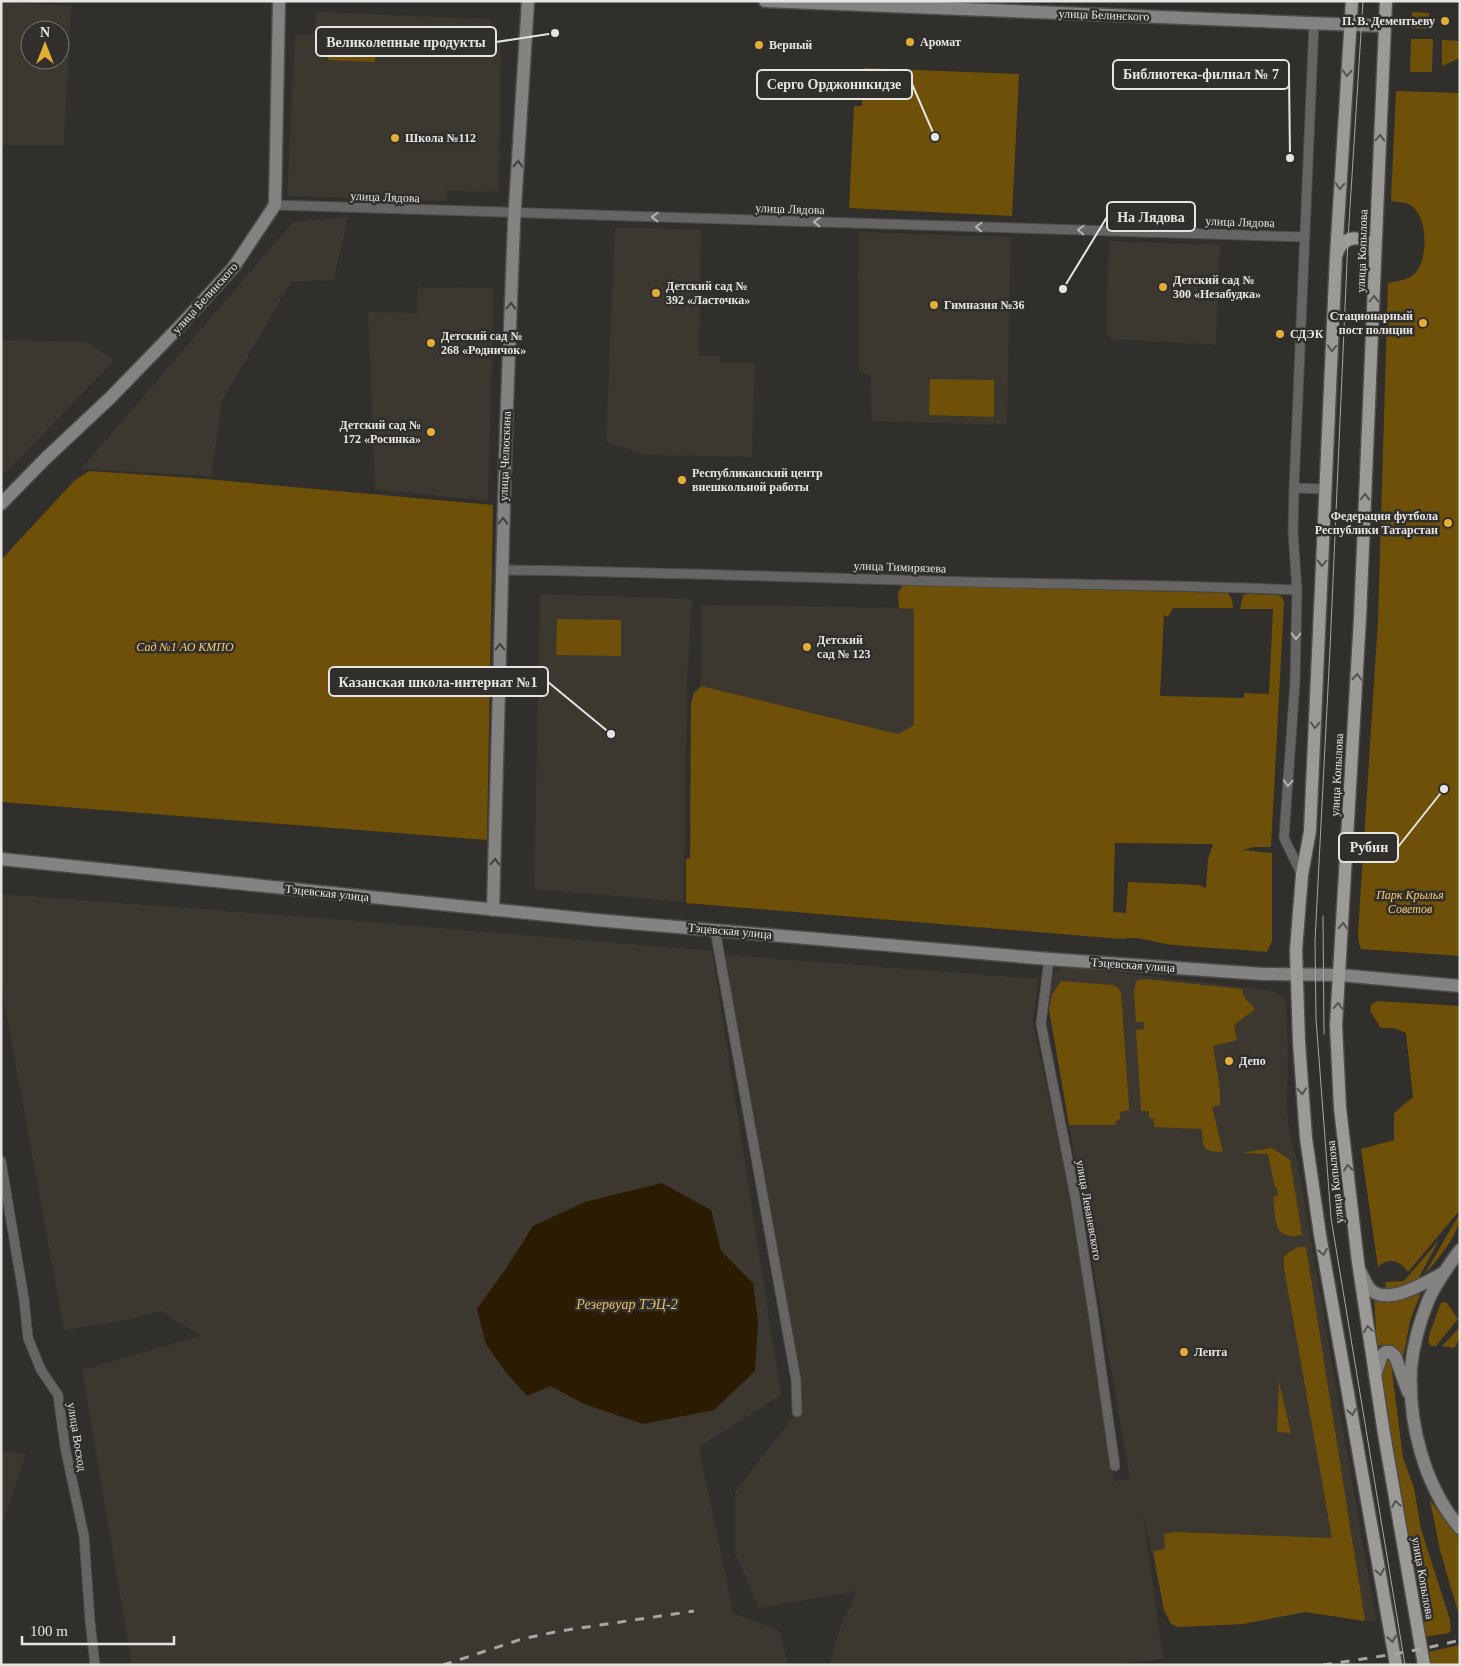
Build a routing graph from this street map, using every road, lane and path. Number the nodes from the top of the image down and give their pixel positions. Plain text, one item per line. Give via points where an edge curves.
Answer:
1 (279, 1) edge
2 (528, 1) edge
3 (764, 1) edge
4 (1352, 1) edge
5 (1386, 1) edge
6 (1314, 23) junction
7 (1350, 24) junction
8 (1384, 26) junction
9 (275, 205) junction
10 (515, 213) junction
11 (1304, 236) junction
12 (1336, 256) junction
13 (1375, 257) junction
14 (1294, 488) junction
15 (1325, 489) junction
16 (1, 504) edge
17 (502, 570) junction
18 (1297, 590) junction
19 (1, 859) edge
20 (1302, 875) junction
21 (493, 910) junction
22 (715, 930) junction
23 (1049, 959) junction
24 (1296, 974) junction
25 (1340, 975) junction
26 (1460, 986) edge
27 (1, 1161) edge
28 (1460, 1250) edge
29 (1359, 1269) junction
30 (1443, 1273) junction
31 (1375, 1377) junction
32 (1413, 1407) junction
33 (797, 1412) dead end
34 (1115, 1466) dead end
35 (1460, 1528) edge
36 (95, 1665) edge
37 (1396, 1665) edge
38 (1424, 1665) edge

1 - 9 main road
10 -> 2 main road, улица Челюскина
3 - 6 main road, улица Белинского
4 - 7 main road, улица Копылова
5 - 8 main road, улица Копылова
6 - 7 main road, улица Белинского
6 - 11 street
7 - 8 main road, улица Белинского
7 -> 12 main road, улица Копылова
13 -> 8 main road, улица Копылова
9 - 10 street, улица Лядова
9 - 16 main road, улица Белинского via 234,268 110,398
11 -> 10 street, улица Лядова
17 -> 10 main road, улица Челюскина
11 - 14 street
12 - 13 main road via 1342,244 1353,238 1371,245
12 -> 15 main road, улица Копылова
25 -> 13 main road, улица Копылова via 1361,608
14 - 15 street
14 - 18 street
15 -> 20 main road, улица Копылова via 1310,831
17 - 18 street, улица Тимирязева
21 -> 17 main road, улица Челюскина
18 -> 20 street via 1284,838
19 - 21 main road, Тэцевская улица
20 - 24 main road, улица Копылова
21 - 22 main road, Тэцевская улица
22 - 23 main road, Тэцевская улица
22 - 33 street via 796,1380
23 - 24 main road, Тэцевская улица via 1254,974
23 - 34 street, улица Леваневского via 1041,1024 1075,1196
24 - 25 main road, Тэцевская улица
24 -> 37 main road, улица Копылова via 1306,1138
25 - 26 main road, Тэцевская улица
29 -> 25 main road, улица Копылова via 1340,1100 1336,1025
27 - 36 street, улица Восход via 28,1338 41,1370 58,1395 65,1447 84,1536
28 - 30 main road
29 - 30 main road via 1370,1288 1384,1295 1406,1292
31 -> 29 main road, улица Копылова
30 - 32 main road via 1428,1301 1414,1350 1411,1375
31 - 32 main road via 1382,1355 1386,1352 1394,1354
38 -> 31 main road, улица Копылова
32 - 35 main road via 1420,1450 1431,1480

